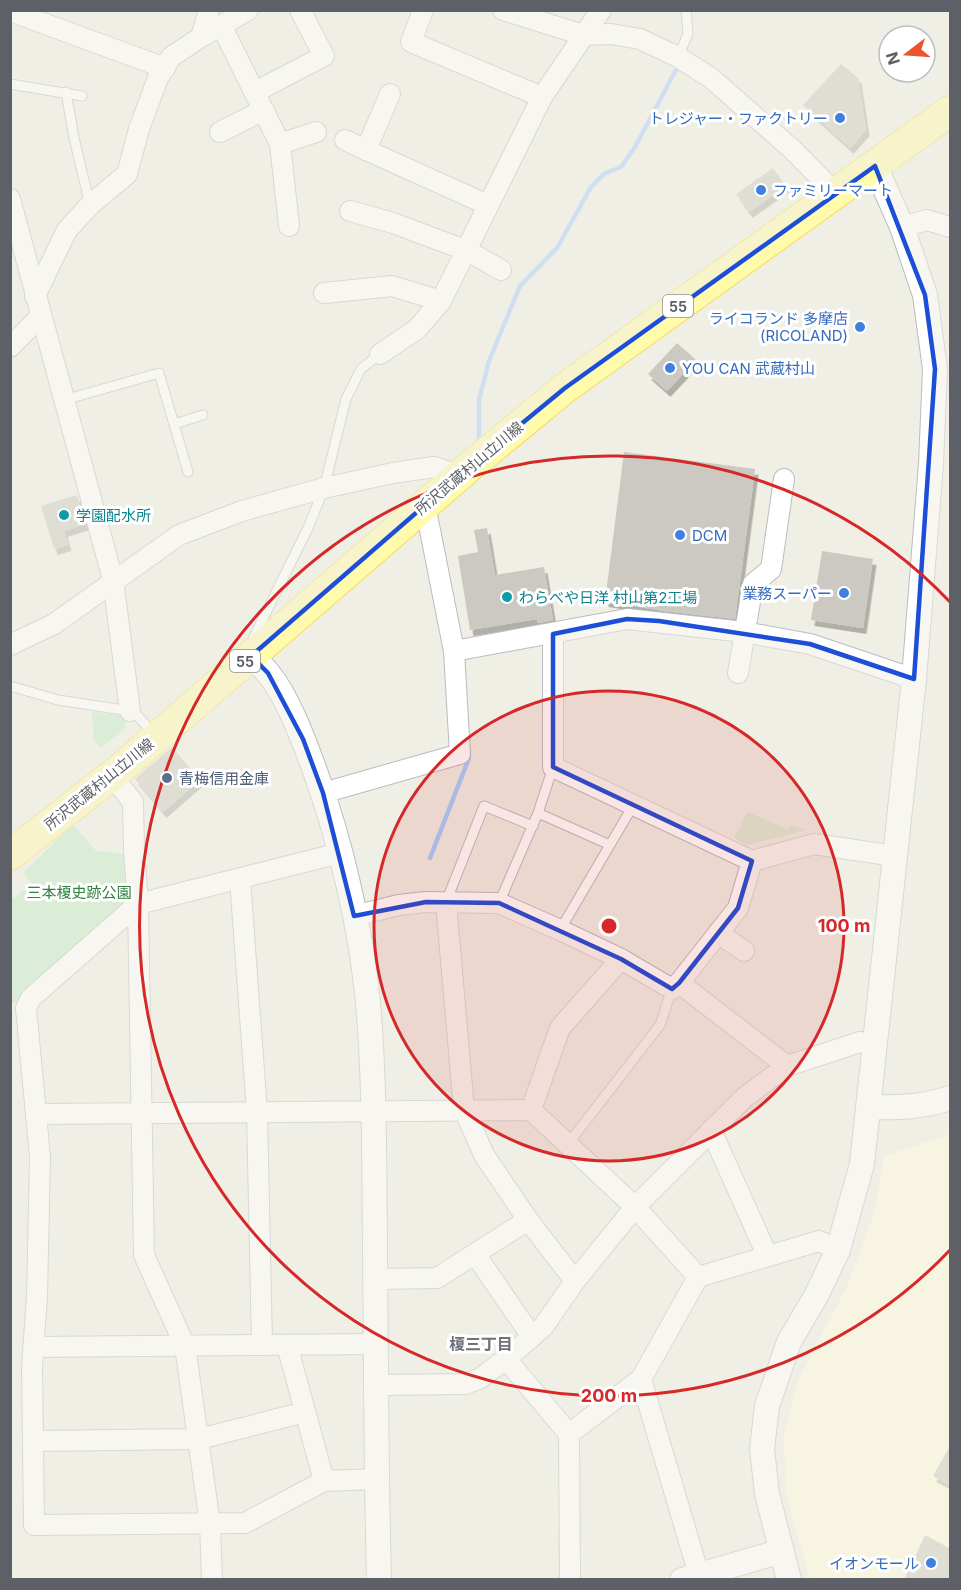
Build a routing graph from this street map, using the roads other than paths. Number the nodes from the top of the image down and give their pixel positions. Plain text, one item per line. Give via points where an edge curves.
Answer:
1 (248, 10) edge
2 (300, 10) edge
3 (423, 10) edge
4 (686, 10) edge
5 (10, 11) edge
6 (601, 11) edge
7 (511, 12) edge
8 (215, 18) edge
9 (583, 35) junction
10 (678, 57) junction
11 (165, 68) junction
12 (10, 84) edge
13 (66, 92) junction
14 (255, 92) junction
15 (390, 94) dead end
16 (82, 96) dead end
17 (542, 97) junction
18 (264, 110) junction
19 (951, 111) edge
20 (220, 132) dead end
21 (316, 132) dead end
22 (345, 140) dead end
23 (280, 144) junction
24 (366, 150) junction
25 (875, 166) junction
26 (836, 193) junction
27 (10, 199) edge
28 (90, 205) junction
29 (488, 205) junction
30 (351, 211) dead end
31 (289, 226) dead end
32 (902, 227) junction
33 (951, 227) edge
34 (468, 251) junction
35 (501, 270) dead end
36 (324, 293) dead end
37 (35, 296) junction
38 (441, 301) junction
39 (41, 316) junction
40 (12, 343) edge
41 (380, 354) joint
42 (64, 400) junction
43 (203, 415) dead end
44 (174, 424) junction
45 (472, 465) junction
46 (941, 466) edge
47 (188, 472) dead end
48 (784, 479) dead end
49 (324, 488) junction
50 (425, 505) junction
51 (113, 580) junction
52 (744, 632) junction
53 (553, 633) junction
54 (10, 645) edge
55 (454, 651) junction
56 (251, 656) junction
57 (738, 673) dead end
58 (914, 679) junction
59 (10, 686) edge
60 (130, 711) junction
61 (157, 738) junction
62 (553, 767) junction
63 (112, 776) junction
64 (323, 793) junction
65 (634, 804) junction
66 (538, 813) junction
67 (533, 826) junction
68 (610, 845) junction
69 (340, 853) junction
70 (10, 855) edge
71 (895, 856) junction
72 (752, 861) junction
73 (240, 879) junction
74 (446, 903) junction
75 (499, 903) junction
76 (138, 904) junction
77 (354, 916) junction
78 (560, 930) junction
79 (718, 933) junction
80 (744, 951) dead end
81 (621, 959) junction
82 (676, 986) junction
83 (875, 1044) junction
84 (787, 1066) junction
85 (951, 1098) edge
86 (869, 1107) junction
87 (464, 1110) junction
88 (531, 1110) junction
89 (374, 1111) junction
90 (143, 1112) junction
91 (257, 1112) junction
92 (37, 1114) junction
93 (711, 1130) junction
94 (568, 1144) junction
95 (635, 1207) junction
96 (528, 1220) junction
97 (838, 1250) junction
98 (475, 1254) junction
99 (767, 1255) junction
100 (698, 1276) junction
101 (375, 1279) junction
102 (575, 1281) junction
103 (532, 1336) junction
104 (377, 1344) junction
105 (262, 1345) junction
106 (287, 1345) junction
107 (185, 1346) junction
108 (34, 1347) junction
109 (506, 1359) junction
110 (641, 1379) junction
111 (376, 1385) junction
112 (305, 1412) junction
113 (569, 1434) junction
114 (199, 1439) junction
115 (33, 1441) junction
116 (376, 1479) junction
117 (324, 1481) junction
118 (210, 1524) junction
119 (782, 1551) junction
120 (691, 1577) edge
121 (212, 1580) edge
122 (379, 1580) edge
123 (570, 1580) edge
124 (789, 1580) edge

1 - 8 street
2 - 14 street via 324,56
3 - 17 street via 411,42
4 - 10 lane via 688,34
5 - 11 street
6 - 9 street
7 - 9 street
8 - 11 street via 201,37 171,57
8 - 14 street
9 - 10 street via 640,39
9 - 17 street
10 - 26 street via 711,78
11 - 28 street via 139,129 127,174
12 - 13 lane
13 - 16 lane
13 - 28 lane
14 - 18 street
15 - 24 street
17 - 29 street
18 - 20 street
18 - 23 street
19 - 25 main road, 所沢武蔵村山立川線 / 55
21 - 23 street
22 - 24 street
23 - 31 street
24 - 29 street
25 - 26 main road, 所沢武蔵村山立川線 / 55
25 - 32 street
26 - 45 main road, 所沢武蔵村山立川線 / 55 via 565,388
27 - 37 street
28 - 37 street via 67,230
29 - 34 street
30 - 34 street
32 - 33 street via 927,220
32 - 46 street via 925,295 930,324
34 - 35 street
34 - 38 street
36 - 38 street via 392,286
37 - 39 street
38 - 41 street via 417,328
39 - 40 street
39 - 42 street
41 - 49 lane via 361,369 346,399
42 - 44 lane via 159,373
42 - 51 street
43 - 44 lane
44 - 47 lane
45 - 49 street via 446,471 434,467 393,473
45 - 50 main road, 所沢武蔵村山立川線 / 55
46 - 58 street
48 - 52 street via 771,569 753,584
49 - 51 street via 242,511 178,536
49 - 56 lane via 254,637
50 - 55 street
50 - 56 main road, 所沢武蔵村山立川線 / 55
51 - 54 street via 54,624
51 - 60 street
52 - 53 street via 627,619
52 - 57 street
52 - 58 street via 810,644
53 - 55 street
53 - 62 street
55 - 64 street via 460,754
56 - 61 main road, 所沢武蔵村山立川線 / 55
56 - 64 street via 280,693
58 - 71 street
59 - 60 lane via 58,700
60 - 61 lane
61 - 63 main road, 所沢武蔵村山立川線 / 55
62 - 65 street
62 - 66 lane
63 - 70 main road, 所沢武蔵村山立川線 / 55
63 - 76 street via 133,802
64 - 69 street
65 - 68 lane
65 - 72 street
66 - 67 lane
66 - 68 lane
67 - 74 lane via 484,806
67 - 75 lane
68 - 78 lane
69 - 73 street
69 - 77 street
71 - 72 street via 814,844
71 - 83 street
72 - 79 street via 738,908
73 - 76 street
73 - 91 street
74 - 75 street
74 - 77 street via 399,905
74 - 87 street
75 - 78 street
76 - 90 street
76 - 92 street via 31,998 26,1008
77 - 89 street via 368,1002
78 - 81 street
79 - 80 street
79 - 82 street
81 - 82 street
81 - 88 street via 560,1028
82 - 84 street
82 - 94 lane via 660,1025
83 - 84 street via 860,1042
83 - 86 street
84 - 93 street via 745,1097
85 - 86 street via 907,1108
86 - 97 street via 862,1164
87 - 88 street
87 - 89 street
87 - 96 street via 484,1155
88 - 94 street
89 - 91 street
89 - 101 street
90 - 91 street
90 - 92 street
90 - 107 street via 144,1255
91 - 105 street
92 - 108 street via 40,1168
93 - 95 street
93 - 99 street
94 - 95 street
95 - 100 street
95 - 102 street
96 - 98 street
96 - 102 street
97 - 99 street via 819,1241
97 - 119 street via 789,1342 767,1406 762,1449 767,1494
98 - 101 street via 437,1278
98 - 103 street
99 - 100 street
100 - 110 street
101 - 104 street
102 - 103 street via 543,1327
103 - 109 street
104 - 106 street
104 - 111 street
105 - 106 street
105 - 107 street
106 - 112 street
107 - 108 street
107 - 114 street
108 - 115 street
109 - 111 street via 479,1379 465,1384
109 - 113 street
110 - 113 street
110 - 120 street
111 - 116 street
112 - 114 street
112 - 117 street
113 - 123 street
114 - 115 street
114 - 118 street
115 - 118 street via 34,1525
116 - 117 street
116 - 122 street
117 - 118 street via 245,1523
118 - 121 street
119 - 120 street
119 - 124 street

